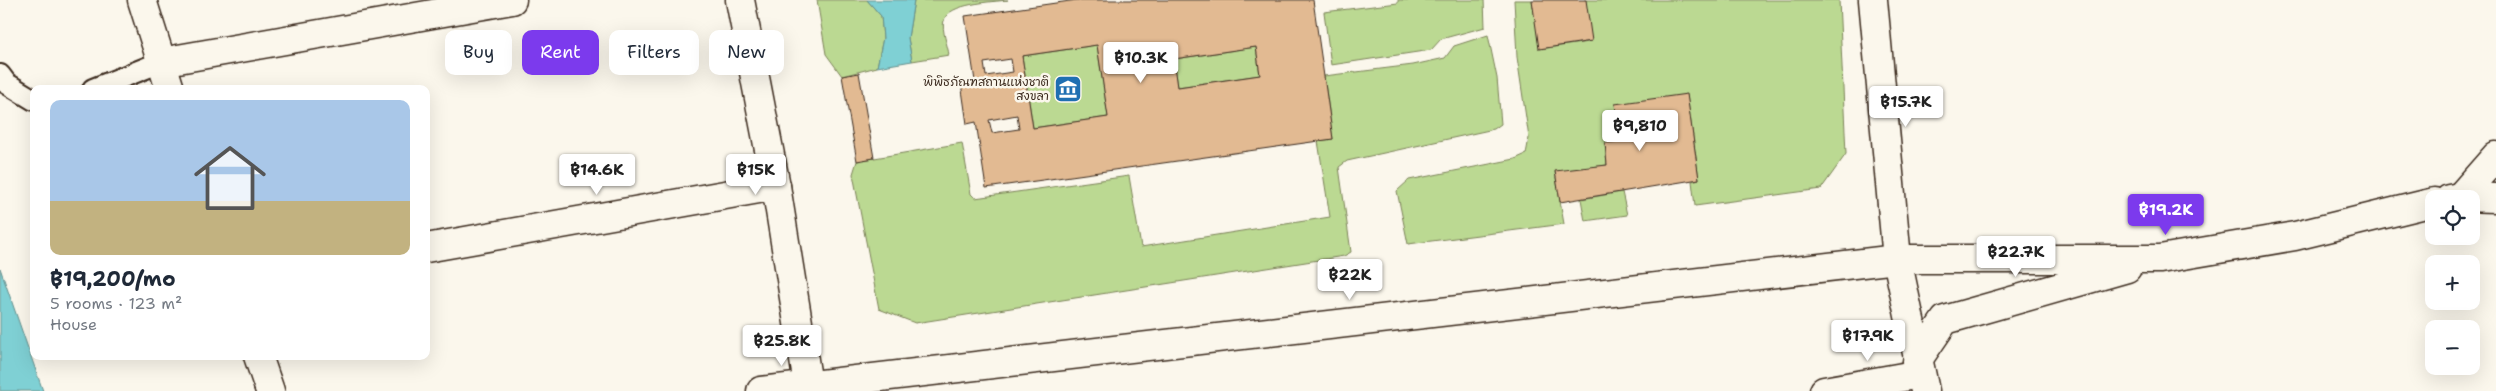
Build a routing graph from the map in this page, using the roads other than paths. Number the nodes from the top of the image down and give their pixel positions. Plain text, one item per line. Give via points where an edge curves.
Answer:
1 (142, 0) edge
2 (512, 0) edge
3 (740, 0) edge
4 (1873, 0) edge
5 (161, 62) junction
6 (0, 75) edge
7 (103, 85) edge
8 (169, 85) edge
9 (30, 98) edge
10 (2496, 156) edge
11 (776, 186) junction
12 (2458, 190) edge
13 (2480, 198) edge
14 (2496, 198) edge
15 (2425, 205) edge
16 (430, 247) edge
17 (1897, 259) junction
18 (2160, 259) junction
19 (259, 360) edge
20 (1920, 376) edge
21 (809, 388) edge
22 (270, 391) edge
23 (761, 391) edge
24 (1824, 391) edge

1 - 5 street
2 - 5 street
3 - 11 street
4 - 17 street
5 - 7 lane
5 - 8 street
6 - 9 lane via 6,83
10 - 12 street
11 - 16 street
11 - 21 street
13 - 14 street
15 - 18 street via 2295,236
17 - 18 street
17 - 20 street
17 - 21 street
18 - 20 street via 1945,320
19 - 22 street
20 - 24 street
21 - 23 street

